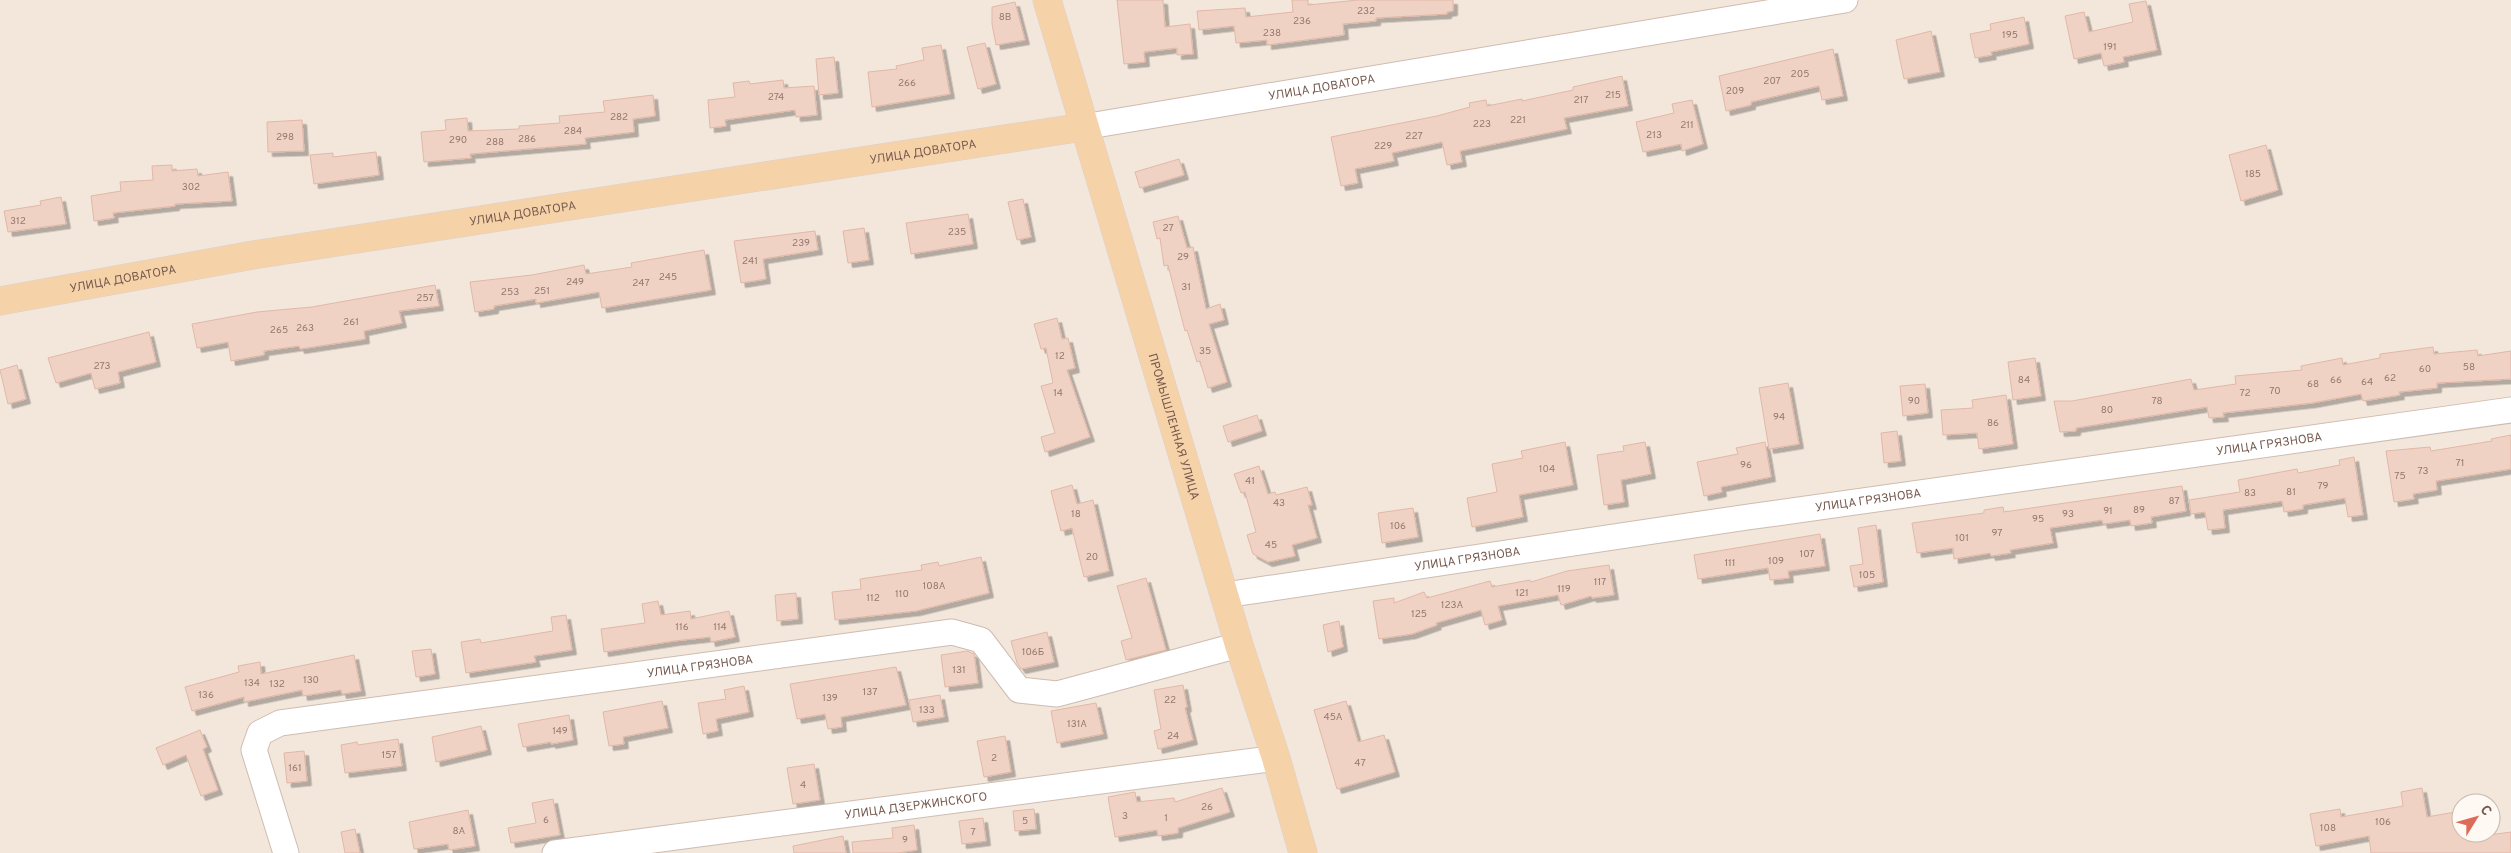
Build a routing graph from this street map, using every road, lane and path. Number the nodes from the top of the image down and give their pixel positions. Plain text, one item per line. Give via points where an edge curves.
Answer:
1 (1047, 0) edge
2 (1845, 0) edge
3 (1083, 127) junction
4 (0, 301) edge
5 (2511, 410) edge
6 (1225, 595) junction
7 (1239, 645) junction
8 (1276, 758) junction
9 (286, 853) edge
10 (555, 853) edge
11 (1302, 853) edge

1 - 3 main road, ПРОМЫШЛЕННАЯ УЛИЦА
2 - 3 street, УЛИЦА ДОВАТОРА
3 - 4 main road, УЛИЦА ДОВАТОРА via 263,254
3 - 6 main road, ПРОМЫШЛЕННАЯ УЛИЦА
5 - 6 street, УЛИЦА ГРЯЗНОВА via 1748,517
6 - 7 main road, ПРОМЫШЛЕННАЯ УЛИЦА
7 - 8 main road, ПРОМЫШЛЕННАЯ УЛИЦА
7 - 9 street, УЛИЦА ГРЯЗНОВА via 1057,694 1019,690 980,640 952,632 280,723 260,733 254,750
8 - 10 street, УЛИЦА ДЗЕРЖИНСКОГО
8 - 11 main road, ПРОМЫШЛЕННАЯ УЛИЦА

